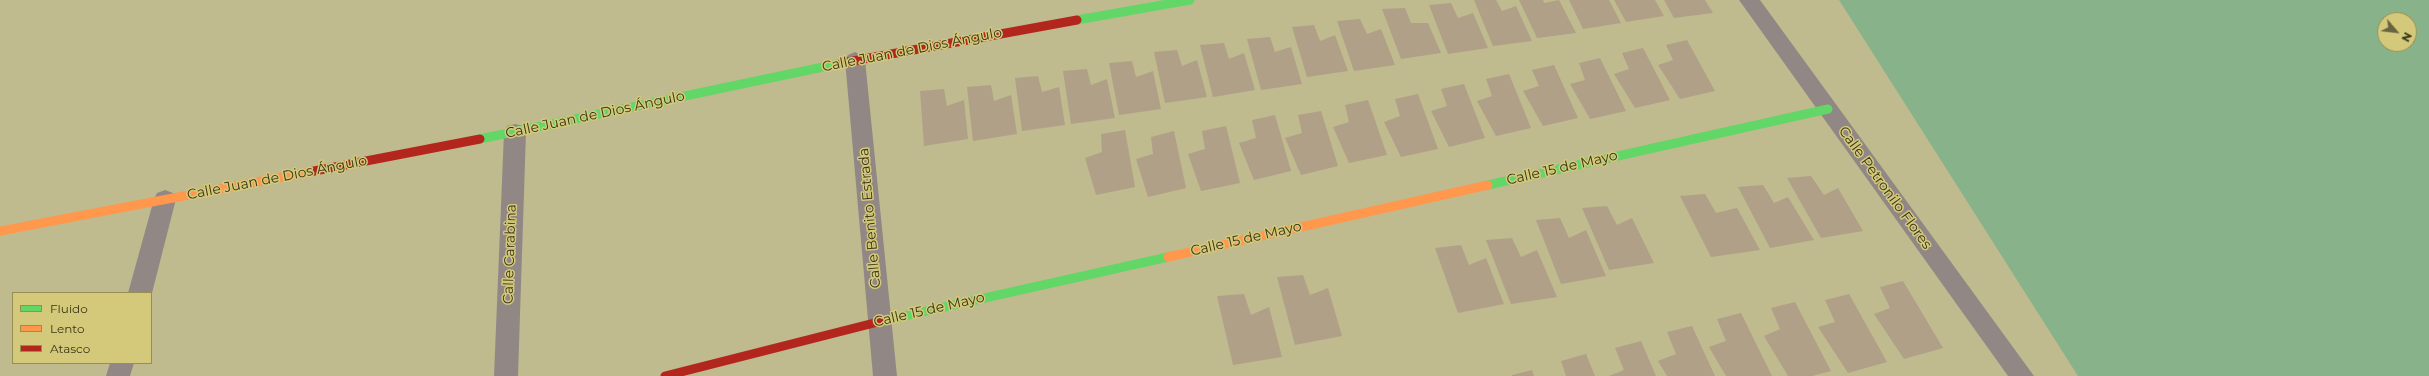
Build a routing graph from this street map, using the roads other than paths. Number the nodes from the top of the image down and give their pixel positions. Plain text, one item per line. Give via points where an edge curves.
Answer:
1 (1190, 0) edge
2 (1749, 0) edge
3 (855, 60) junction
4 (1828, 109) junction
5 (515, 132) junction
6 (165, 199) junction
7 (0, 231) edge
8 (140, 292) edge
9 (880, 320) junction
10 (122, 364) edge
11 (118, 376) edge
12 (506, 376) edge
13 (665, 376) edge
14 (885, 376) edge
15 (2021, 376) edge

1 - 3 street, Calle Juan de Dios Ángulo
2 - 4 street, Calle Petronilo Flores
3 - 5 street, Calle Juan de Dios Ángulo
3 - 9 street, Calle Benito Estrada
4 - 9 street, Calle 15 de Mayo
4 - 15 street, Calle Petronilo Flores
5 - 6 street, Calle Juan de Dios Ángulo
5 - 12 street, Calle Carabina
6 - 7 street, Calle Juan de Dios Ángulo
6 - 8 street
9 - 13 street, Calle 15 de Mayo
9 - 14 street, Calle Benito Estrada
10 - 11 street

